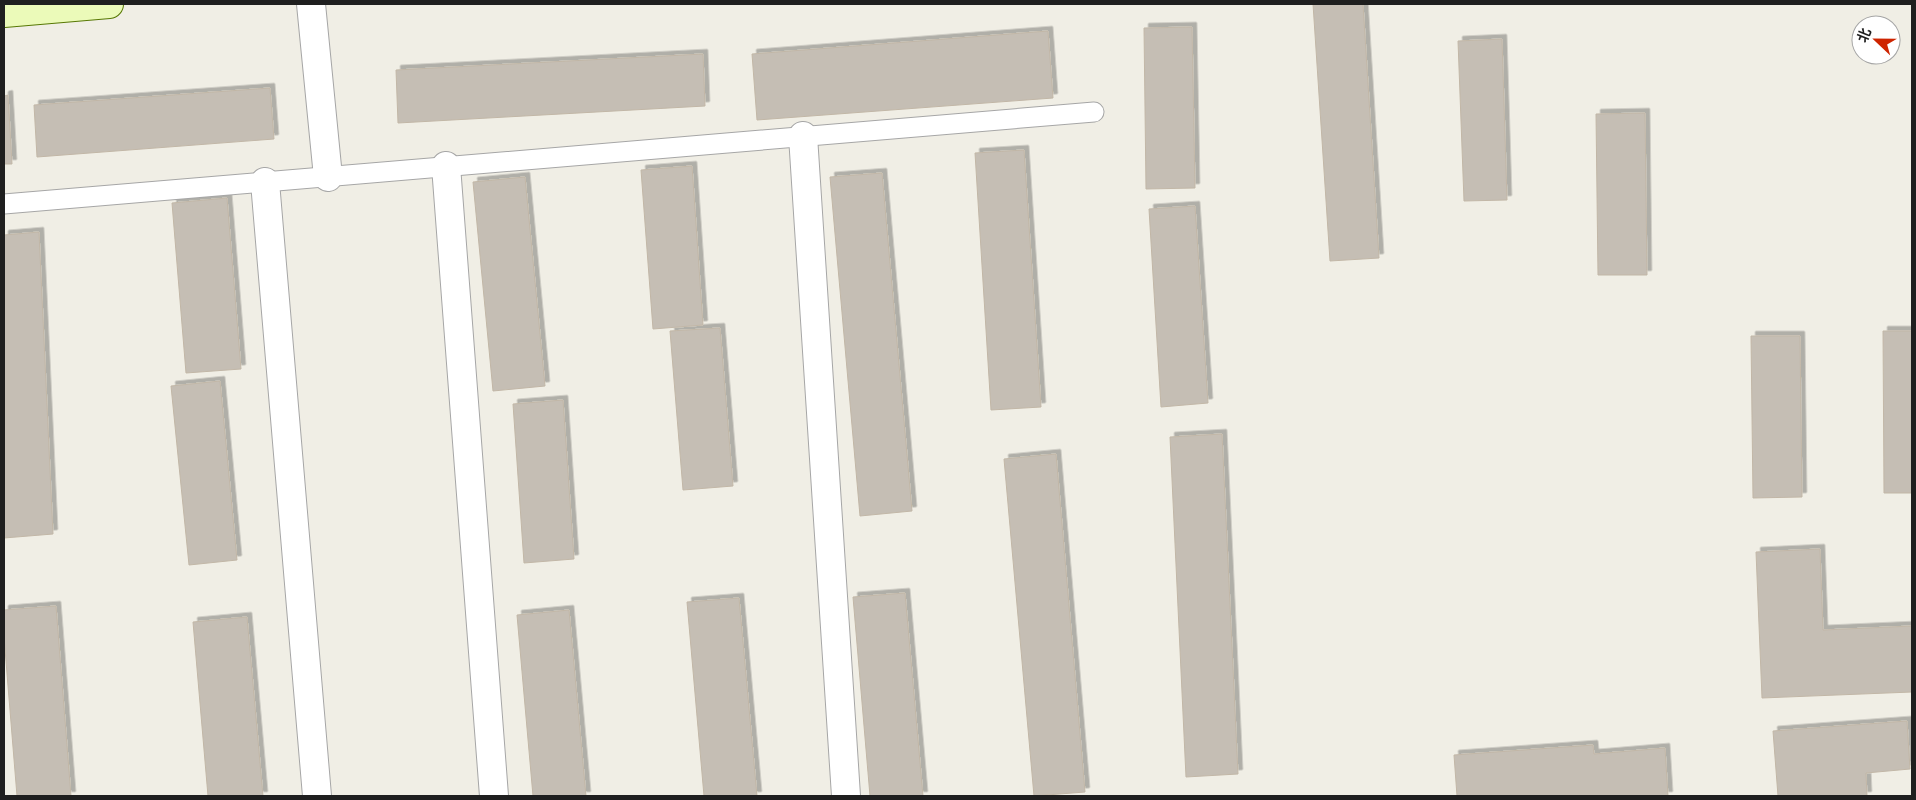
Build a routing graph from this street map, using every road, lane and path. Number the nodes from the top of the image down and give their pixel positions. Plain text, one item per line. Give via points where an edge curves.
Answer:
1 (109, 4) edge
2 (311, 4) edge
3 (4, 13) edge
4 (1094, 112) dead end
5 (803, 136) junction
6 (446, 166) junction
7 (328, 176) junction
8 (265, 182) junction
9 (4, 204) edge
10 (316, 796) edge
11 (494, 796) edge
12 (846, 796) edge

1 - 3 street
2 - 7 street
4 - 5 lane
5 - 6 lane
5 - 12 street
6 - 7 lane
6 - 11 street
7 - 8 lane
8 - 9 lane
8 - 10 street

